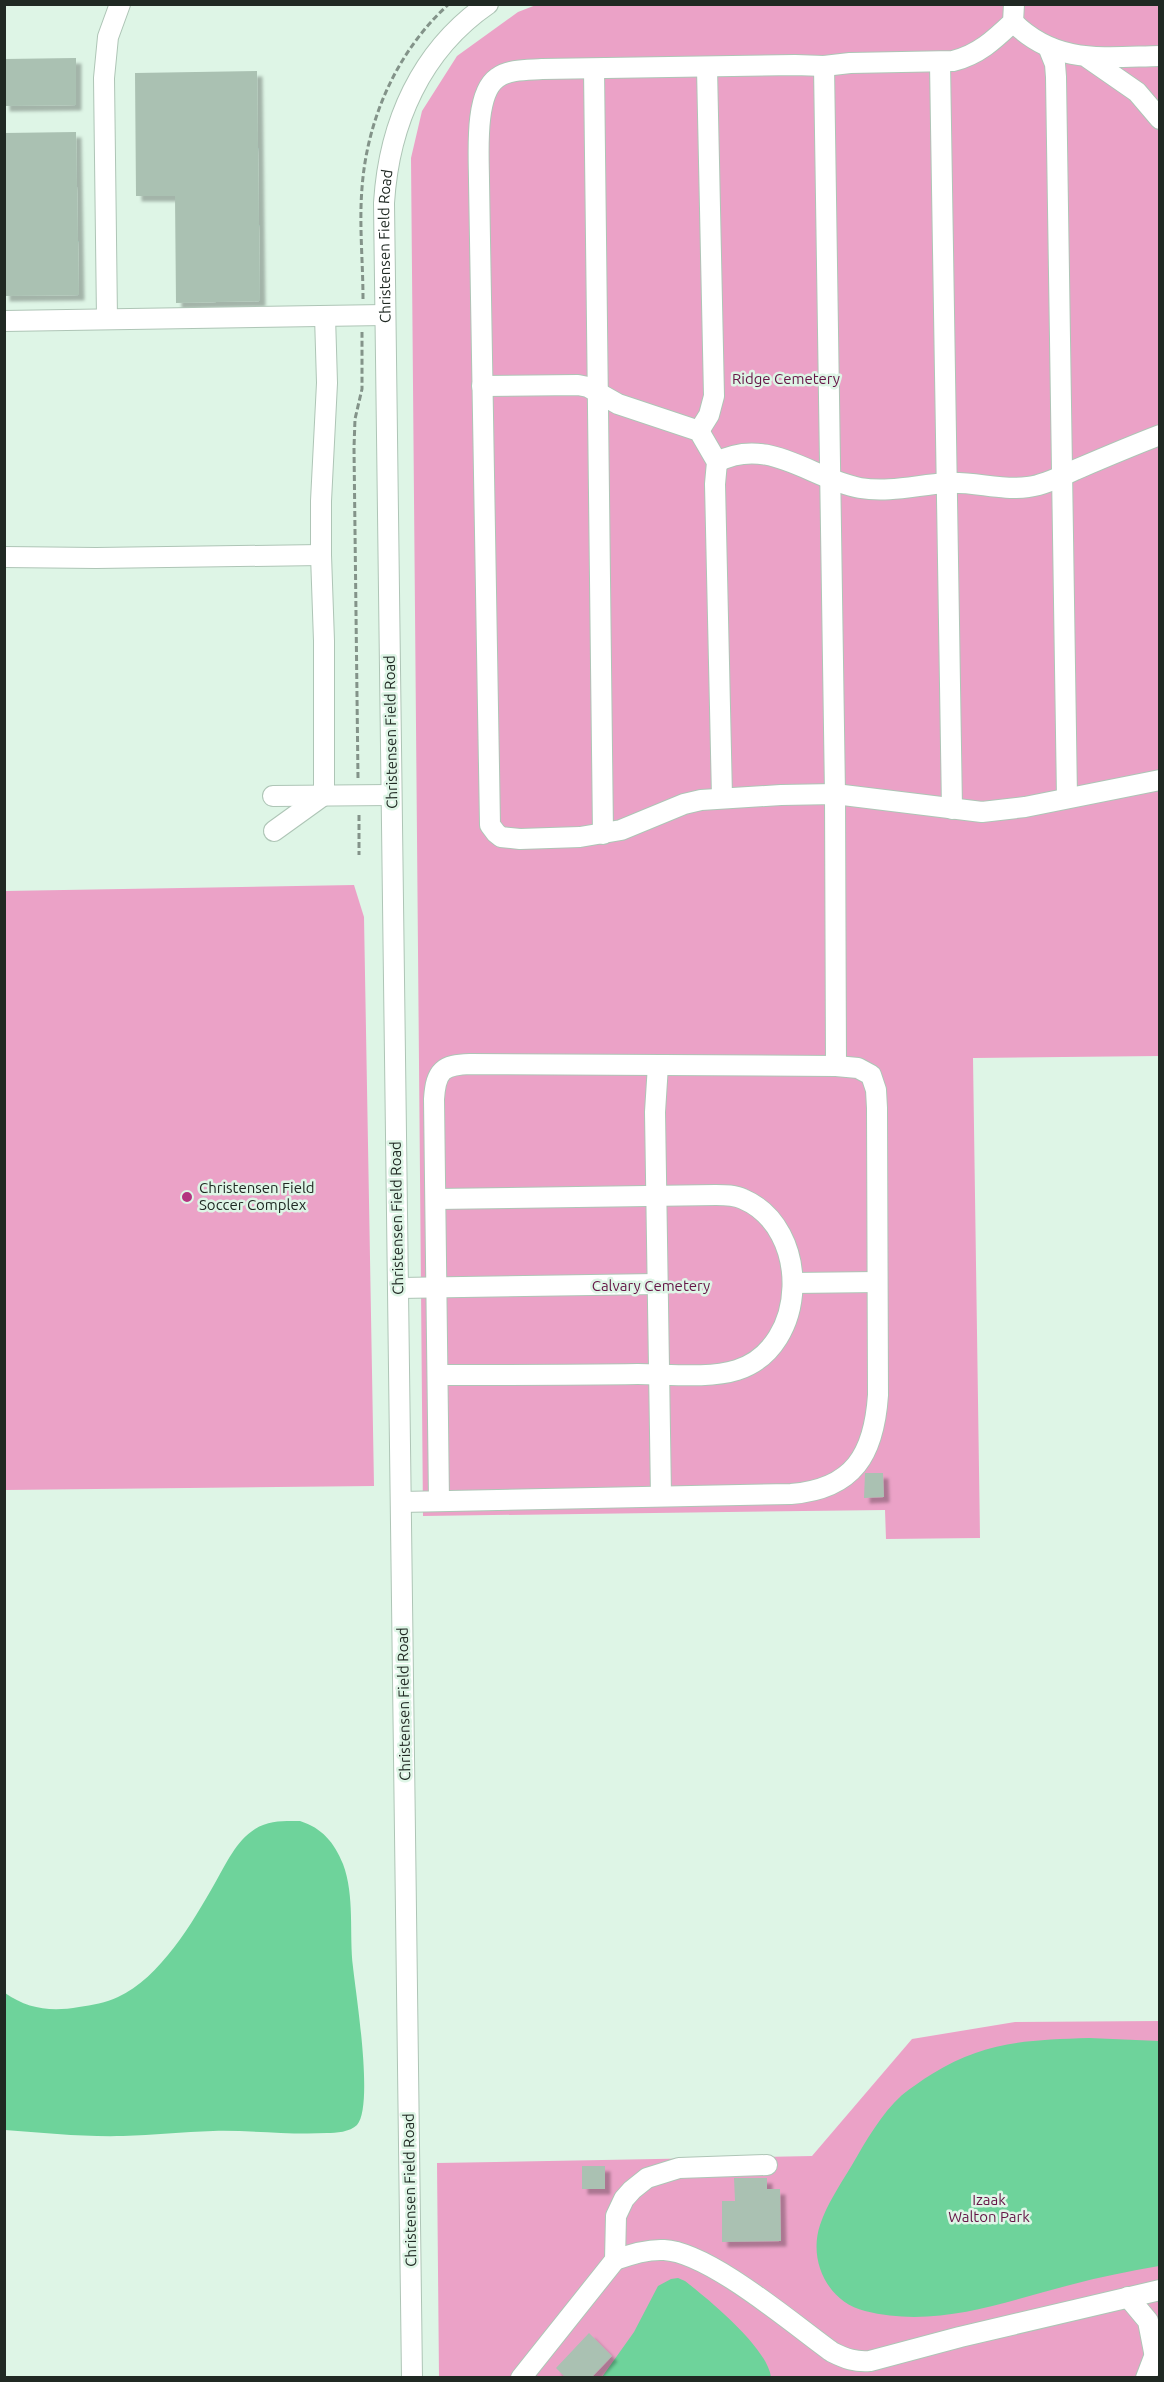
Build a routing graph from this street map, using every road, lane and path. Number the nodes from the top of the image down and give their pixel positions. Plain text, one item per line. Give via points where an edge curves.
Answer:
1 (120, 4) edge
2 (488, 4) edge
3 (1013, 13) edge
4 (1049, 49) junction
5 (1160, 56) edge
6 (1088, 58) junction
7 (940, 63) junction
8 (824, 66) junction
9 (707, 68) junction
10 (594, 69) junction
11 (1160, 119) edge
12 (385, 315) junction
13 (325, 316) junction
14 (107, 320) junction
15 (4, 321) edge
16 (482, 386) junction
17 (597, 393) junction
18 (699, 431) junction
19 (1158, 435) edge
20 (946, 449) junction
21 (717, 462) junction
22 (1062, 476) junction
23 (830, 477) junction
24 (947, 483) junction
25 (981, 484) junction
26 (852, 486) junction
27 (918, 486) junction
28 (830, 498) junction
29 (321, 555) junction
30 (4, 557) edge
31 (1160, 780) edge
32 (835, 794) junction
33 (324, 795) junction
34 (392, 795) junction
35 (273, 796) dead end
36 (722, 797) junction
37 (1067, 798) junction
38 (952, 809) junction
39 (274, 831) dead end
40 (603, 834) junction
41 (658, 1065) junction
42 (836, 1066) junction
43 (656, 1195) junction
44 (435, 1199) junction
45 (878, 1282) junction
46 (793, 1283) junction
47 (657, 1284) junction
48 (399, 1288) junction
49 (437, 1288) junction
50 (658, 1374) junction
51 (438, 1375) junction
52 (661, 1496) junction
53 (439, 1501) junction
54 (401, 1502) junction
55 (767, 2165) dead end
56 (615, 2260) junction
57 (1160, 2290) edge
58 (1128, 2297) junction
59 (1157, 2346) edge
60 (529, 2375) edge
61 (412, 2378) edge
62 (1146, 2378) edge

1 - 14 street via 108,37 104,78
2 - 12 street, Christensen Field Road via 452,34 425,67 401,117 387,170 384,203
3 - 4 street via 1022,32
3 - 7 street via 996,39 969,57
4 - 6 street
4 - 22 street via 1056,77
5 - 6 street
6 - 11 street via 1137,92
7 - 8 street
7 - 20 street
8 - 9 street
8 - 23 street
9 - 10 street
9 - 18 street via 714,396
10 - 16 street via 511,72 495,79 488,88 479,142
10 - 17 street
12 - 13 street
12 - 34 street, Christensen Field Road
13 - 14 street
13 - 29 street via 327,383
14 - 15 street
16 - 17 street via 578,385
16 - 40 street via 490,825 501,837 520,839
17 - 18 street
17 - 40 street
18 - 21 street
19 - 22 street
20 - 24 street
20 - 25 street via 958,466
20 - 27 street
21 - 23 street via 739,453 760,453
21 - 36 street
22 - 25 street via 1029,487
22 - 37 street
23 - 26 street
23 - 28 street
24 - 25 street
24 - 27 street
24 - 38 street
26 - 27 street via 882,490
26 - 28 street via 836,491
28 - 32 street
29 - 30 street
29 - 33 street
31 - 37 street
32 - 36 street
32 - 38 street
32 - 42 street
33 - 34 street
33 - 35 street
33 - 39 street
34 - 48 street, Christensen Field Road
36 - 40 street via 684,804
37 - 38 street via 1003,810
41 - 42 street
41 - 43 street
41 - 44 street via 446,1067 440,1072 435,1089
42 - 45 street via 866,1070 875,1082
43 - 44 street
43 - 46 street via 740,1197 756,1206 785,1244
43 - 47 street
44 - 49 street
45 - 46 street
45 - 52 street via 877,1412 869,1446 855,1469 830,1485 798,1494
46 - 50 street via 784,1326 773,1346 755,1362 722,1373
47 - 49 street
47 - 50 street
48 - 49 street
48 - 54 street, Christensen Field Road
49 - 51 street
50 - 51 street
50 - 52 street
51 - 53 street
52 - 53 street
53 - 54 street
54 - 61 street, Christensen Field Road
55 - 56 street via 679,2168 647,2178 619,2208
56 - 58 street via 665,2250 698,2259 832,2352 858,2361
56 - 60 street
57 - 58 street
58 - 59 street via 1148,2321
59 - 62 street

